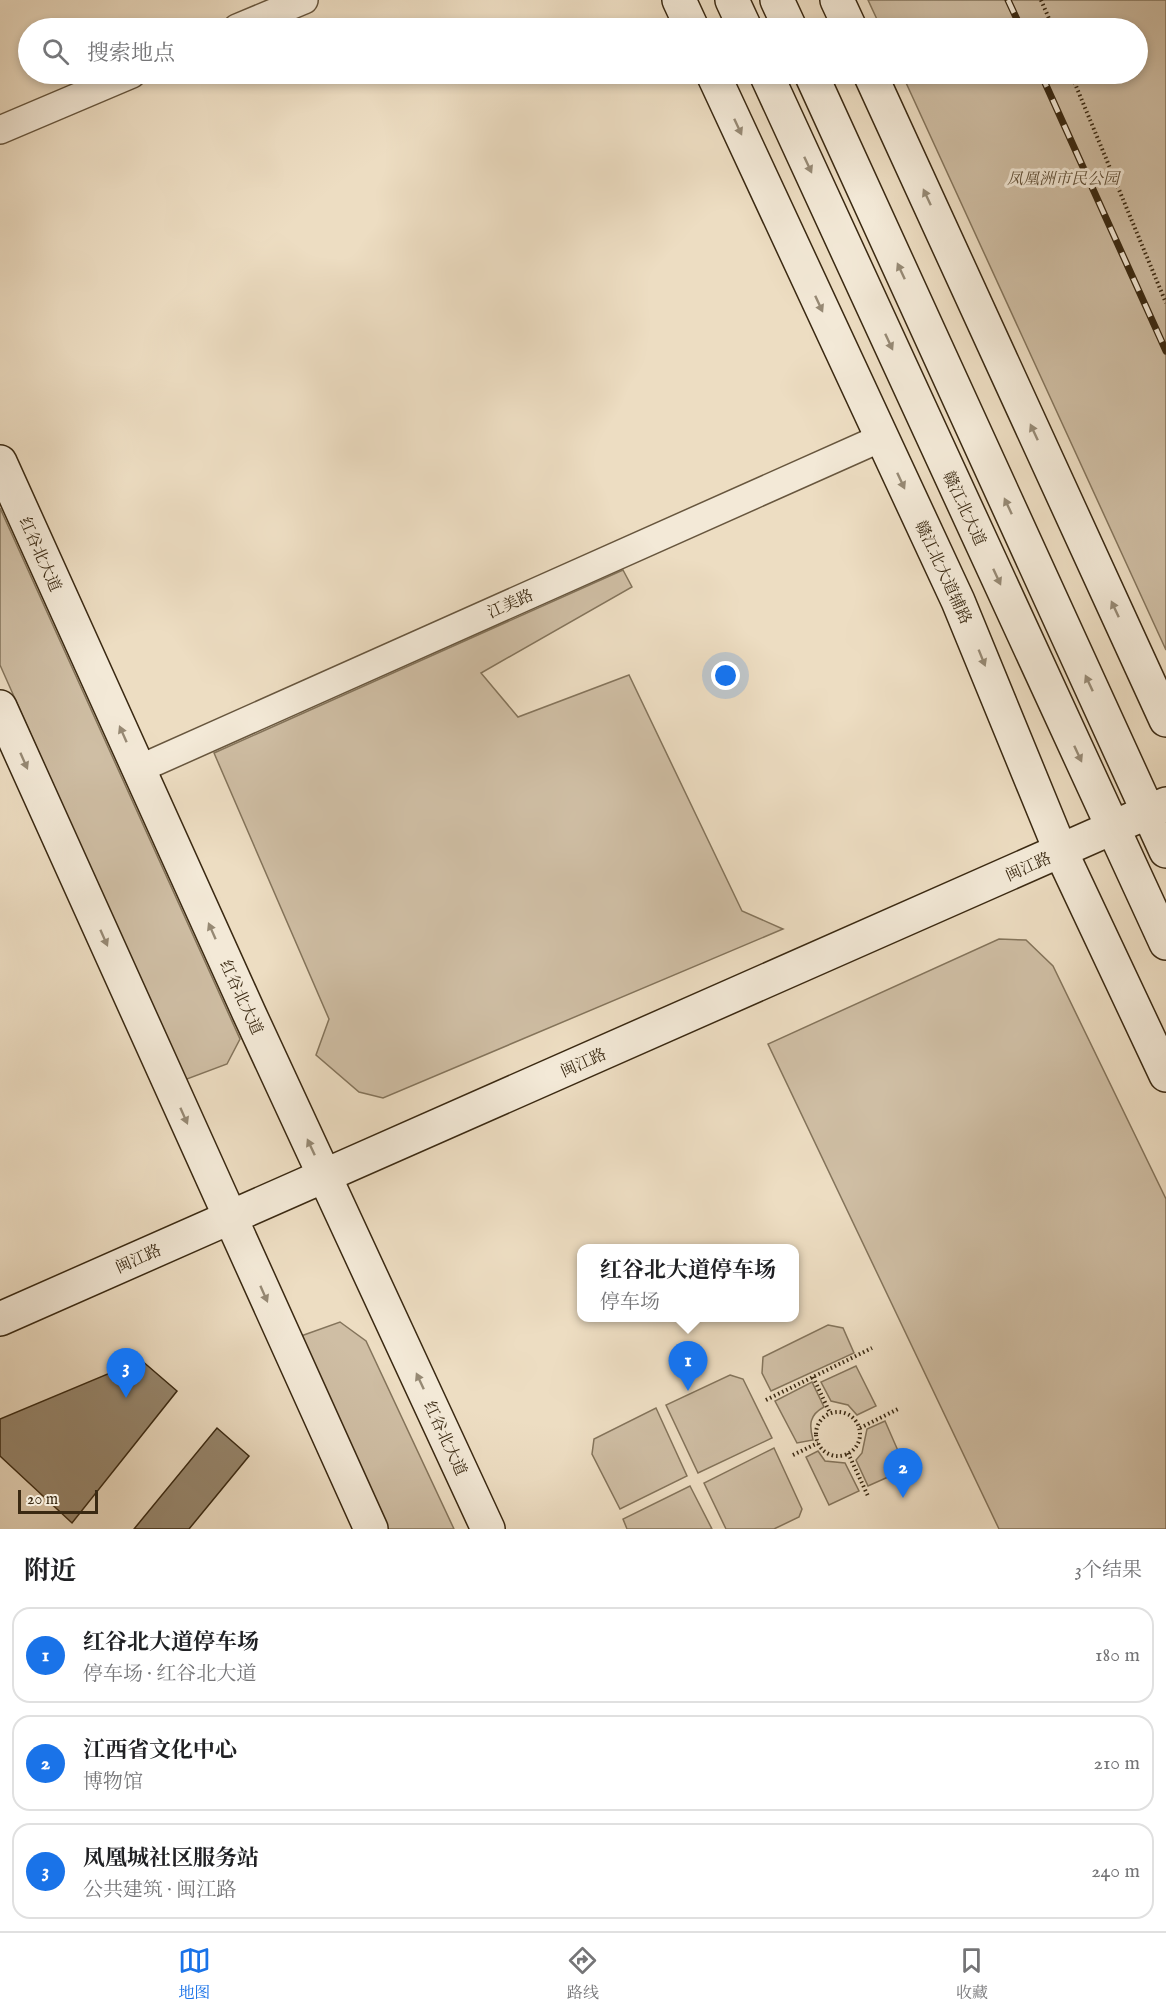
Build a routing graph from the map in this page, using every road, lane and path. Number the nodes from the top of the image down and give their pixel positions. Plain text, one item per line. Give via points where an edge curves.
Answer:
1 (304, 0) edge
2 (679, 0) edge
3 (732, 0) edge
4 (777, 0) edge
5 (837, 0) edge
6 (1041, 0) edge
7 (261, 18) edge
8 (687, 18) edge
9 (740, 18) edge
10 (785, 18) edge
11 (845, 18) edge
12 (1049, 18) edge
13 (108, 84) edge
14 (718, 84) edge
15 (771, 84) edge
16 (816, 84) edge
17 (875, 84) edge
18 (1075, 84) edge
19 (0, 130) edge
20 (1166, 303) edge
21 (881, 438) junction
22 (0, 462) edge
23 (0, 707) edge
24 (1166, 720) edge
25 (139, 769) junction
26 (1157, 808) edge
27 (1112, 828) junction
28 (1166, 850) edge
29 (1061, 852) junction
30 (1166, 943) edge
31 (1166, 1075) edge
32 (324, 1176) junction
33 (229, 1218) junction
34 (0, 1319) edge
35 (872, 1348) dead end
36 (813, 1377) junction
37 (766, 1400) dead end
38 (900, 1408) dead end
39 (830, 1413) junction
40 (860, 1428) junction
41 (818, 1443) junction
42 (848, 1453) junction
43 (793, 1455) dead end
44 (868, 1496) dead end
45 (371, 1529) edge
46 (488, 1529) edge

1 - 7 street
2 - 8 main road
3 - 9 main road
4 - 10 main road
5 - 11 main road
6 - 12 path
13 - 19 street
14 -> 21 main road, 赣江北大道辅路
15 -> 27 main road, 赣江北大道
26 -> 16 main road
24 -> 17 main road
18 - 20 path
21 - 25 street, 江美路
21 -> 29 main road, 赣江北大道辅路 via 958,601
25 -> 22 main road, 红谷北大道
23 -> 33 main road
32 -> 25 main road, 红谷北大道
26 - 27 main road, 闽江路
26 - 28 main road
27 - 29 main road, 闽江路
27 - 30 main road, 赣江北大道
29 - 31 main road, 赣江北大道辅路
29 - 32 main road, 闽江路
32 - 33 main road, 闽江路
46 -> 32 main road, 红谷北大道
33 - 34 main road, 闽江路
33 -> 45 main road
35 - 36 path
36 - 37 path
36 - 39 path
38 - 40 path
39 - 40 path via 845,1412
39 - 41 path via 819,1422
40 - 42 path via 859,1443
41 - 42 path via 834,1455
41 - 43 path
42 - 44 path

